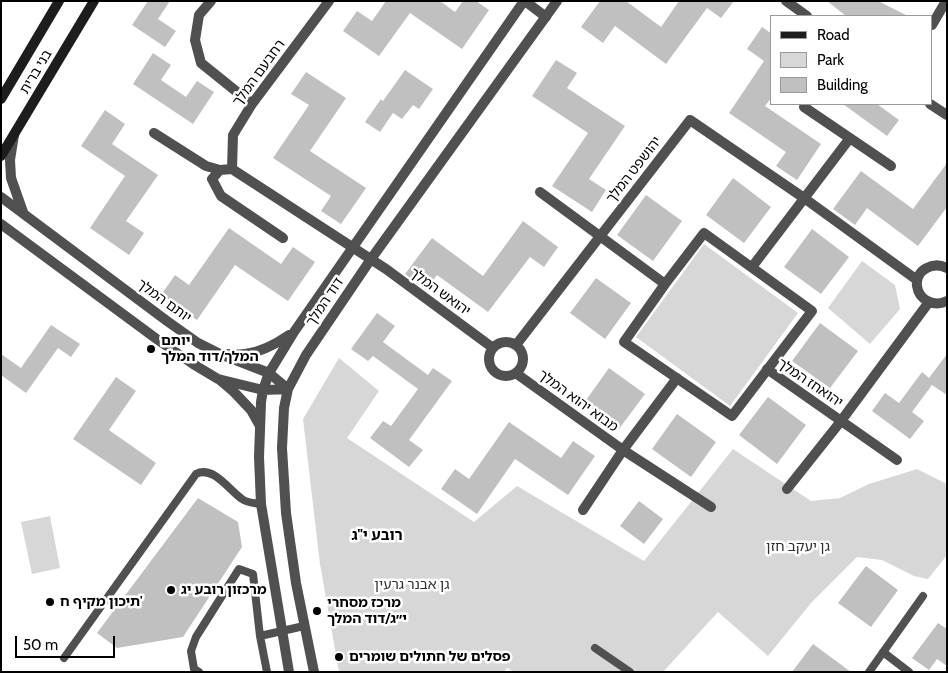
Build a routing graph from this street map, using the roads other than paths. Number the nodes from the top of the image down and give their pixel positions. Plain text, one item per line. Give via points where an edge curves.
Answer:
1 (60, 1) edge
2 (94, 1) edge
3 (211, 1) edge
4 (329, 1) edge
5 (524, 1) edge
6 (557, 1) edge
7 (786, 1) edge
8 (946, 1) edge
9 (806, 15) edge
10 (546, 17) junction
11 (933, 23) edge
12 (1, 99) edge
13 (252, 104) junction
14 (931, 105) edge
15 (804, 107) dead end
16 (947, 116) edge
17 (154, 133) dead end
18 (14, 135) junction
19 (850, 138) junction
20 (1, 156) edge
21 (891, 166) dead end
22 (232, 169) junction
23 (220, 170) junction
24 (540, 192) dead end
25 (1, 197) edge
26 (804, 198) junction
27 (23, 213) junction
28 (1, 224) edge
29 (1, 230) edge
30 (13, 232) junction
31 (600, 236) junction
32 (282, 238) dead end
33 (353, 247) junction
34 (371, 259) junction
35 (752, 268) junction
36 (947, 268) edge
37 (918, 280) junction
38 (665, 284) junction
39 (947, 301) edge
40 (929, 302) junction
41 (294, 332) junction
42 (516, 345) junction
43 (493, 348) junction
44 (220, 354) junction
45 (766, 369) junction
46 (269, 373) junction
47 (517, 374) junction
48 (677, 378) junction
49 (218, 379) junction
50 (288, 389) junction
51 (263, 390) junction
52 (841, 421) junction
53 (260, 426) junction
54 (623, 450) junction
55 (897, 460) dead end
56 (787, 489) dead end
57 (261, 504) junction
58 (711, 507) dead end
59 (583, 510) dead end
60 (923, 596) dead end
61 (304, 626) junction
62 (282, 632) junction
63 (260, 636) junction
64 (595, 648) dead end
65 (883, 652) junction
66 (64, 658) dead end
67 (199, 672) edge
68 (267, 672) edge
69 (289, 672) edge
70 (314, 672) edge
71 (630, 672) edge
72 (869, 672) edge
73 (909, 672) edge

1 - 12 main road, בני ברית
2 - 18 main road, בני ברית
3 - 13 street via 200,15 195,40 201,63
4 - 13 street, רחבעם המלך
5 - 10 street
5 - 33 street, דוד המלך
6 - 10 street, דוד המלך
7 - 9 street
8 - 11 street
10 - 34 street, דוד המלך
13 - 22 street, רחבעם המלך via 233,135
14 - 16 street
15 - 19 street
17 - 23 street via 206,166
18 - 20 main road, בני ברית
18 - 27 street via 11,178
19 - 21 street
19 - 26 street
22 - 23 street
22 - 33 street
23 - 32 street via 212,179 221,196
24 - 31 street
25 - 27 street, יותם המלך
26 - 31 street, יהושפט המלך via 690,120
26 - 35 street
26 - 37 street, יהושפט המלך
27 - 44 street, יותם המלך via 167,322
28 - 30 street
29 - 30 street
30 - 49 street via 165,346
31 - 38 street
31 - 42 street, יהושפט המלך
33 - 34 street
33 - 41 street, דוד המלך
34 - 43 street, יהואש המלך
34 - 50 street, דוד המלך via 306,355
35 - 38 street via 704,233
35 - 45 street via 812,311
36 - 37 street via 930,266
37 - 40 street via 919,294
38 - 48 street via 624,342
39 - 40 street
40 - 52 street, יהואחז המלך
41 - 44 street via 263,349 246,354
41 - 46 street, דוד המלך
42 - 43 street via 505,342
42 - 47 street via 524,360
43 - 47 street via 488,359 491,369 501,376
44 - 46 street, יותם המלך
45 - 48 street, יהואחז המלך via 732,416
45 - 52 street, יהואחז המלך
46 - 50 street, יותם המלך
46 - 51 street, דוד המלך
47 - 54 street, מבוא יהוא המלך
48 - 54 street, מבוא יהוא המלך
49 - 51 street
49 - 53 street via 247,405
50 - 51 street
50 - 61 street, דוד המלך via 282,448 286,513
51 - 53 street, דוד המלך
52 - 55 street, יהואחז המלך
52 - 56 street, יהואחז המלך
53 - 57 street, דוד המלך
54 - 58 street, מבוא יהוא המלך
54 - 59 street, מבוא יהוא המלך
57 - 62 street, דוד המלך
57 - 66 lane via 243,500 205,471 196,474
60 - 65 lane
61 - 62 lane
61 - 70 street, דוד המלך
62 - 63 lane
62 - 69 street, דוד המלך
63 - 67 lane via 252,574 239,569 196,637 191,651 194,669
63 - 68 lane
64 - 71 lane
65 - 72 lane
65 - 73 lane

